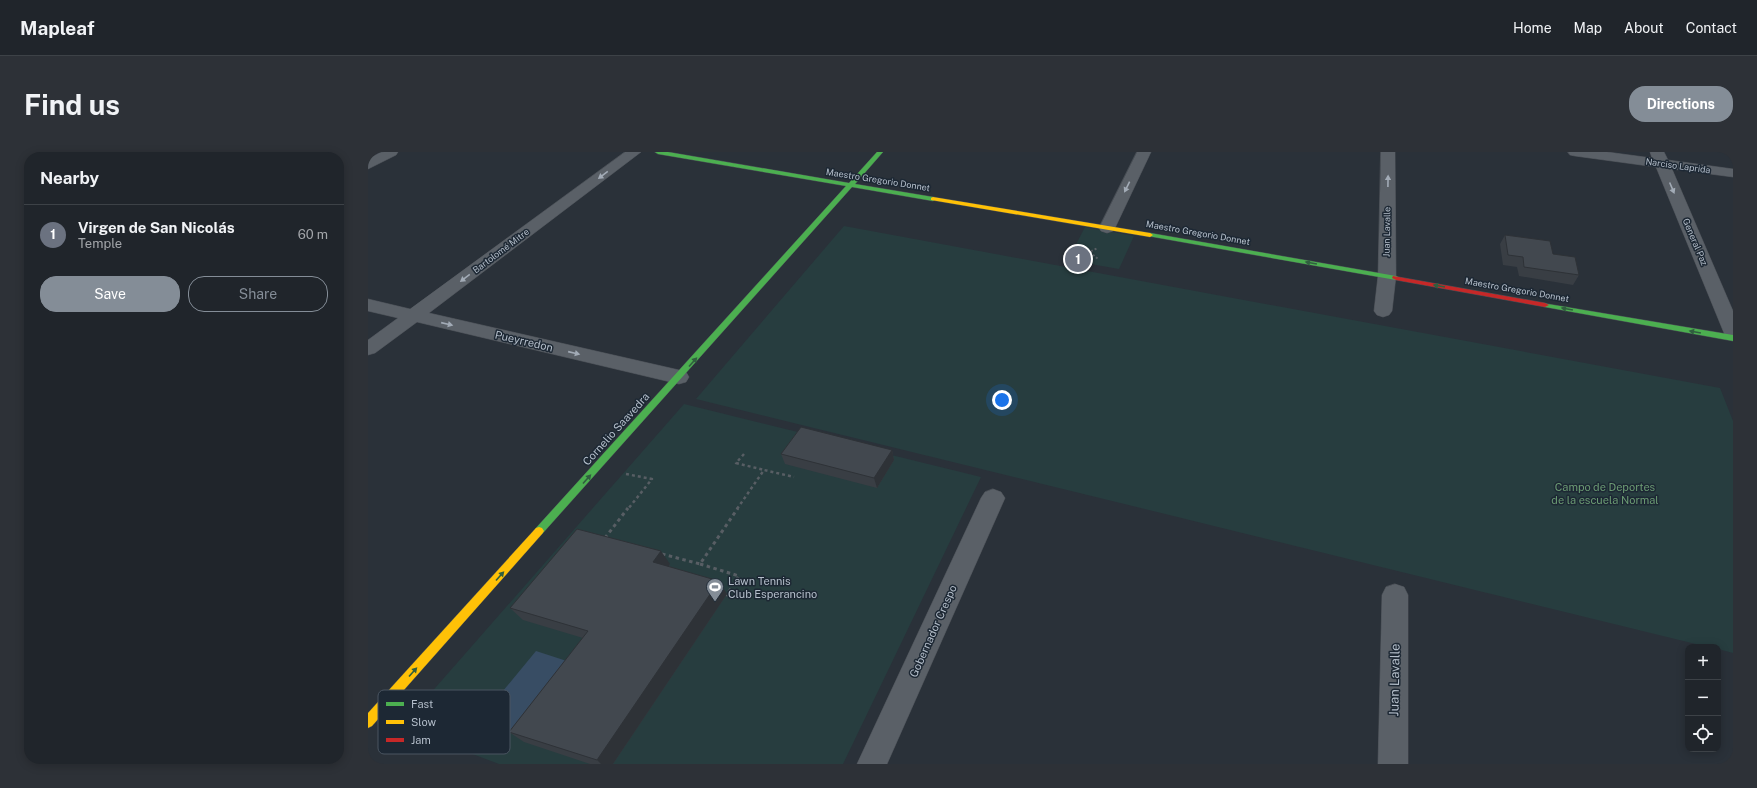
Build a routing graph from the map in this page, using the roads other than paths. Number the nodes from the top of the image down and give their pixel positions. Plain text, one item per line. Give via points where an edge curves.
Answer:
1 (391, 152) edge
2 (634, 152) edge
3 (658, 152) edge
4 (880, 152) edge
5 (1144, 152) edge
6 (1388, 152) edge
7 (1575, 152) edge
8 (1660, 158) edge
9 (368, 165) edge
10 (1733, 173) edge
11 (849, 186) junction
12 (1107, 228) junction
13 (1386, 276) junction
14 (368, 305) edge
15 (1384, 311) dead end
16 (413, 316) junction
17 (1733, 333) edge
18 (1733, 338) edge
19 (368, 349) edge
20 (679, 377) junction
21 (993, 498) dead end
22 (1395, 596) dead end
23 (397, 690) edge
24 (378, 711) edge
25 (368, 722) edge
26 (872, 764) edge
27 (1393, 764) edge

1 - 9 street
2 -> 16 street, Bartolomé Mitre
3 - 11 street, Maestro Gregorio Donnet
4 - 11 street, Cornelio Saavedra
5 -> 12 street
13 -> 6 street, Juan Lavalle
7 - 8 street, Narciso Laprida
8 - 10 street, Narciso Laprida
8 -> 17 street, General Paz
11 - 12 street, Maestro Gregorio Donnet
20 -> 11 street, Cornelio Saavedra
13 -> 12 street, Maestro Gregorio Donnet
13 - 15 street, Juan Lavalle
18 -> 13 street, Maestro Gregorio Donnet
14 - 16 street, Pueyrredon
16 - 19 street, Bartolomé Mitre
16 -> 20 street, Pueyrredon
23 -> 20 street, Cornelio Saavedra
21 - 26 street, Gobernador Crespo
22 - 27 street, Juan Lavalle
25 -> 24 street, Cornelio Saavedra

